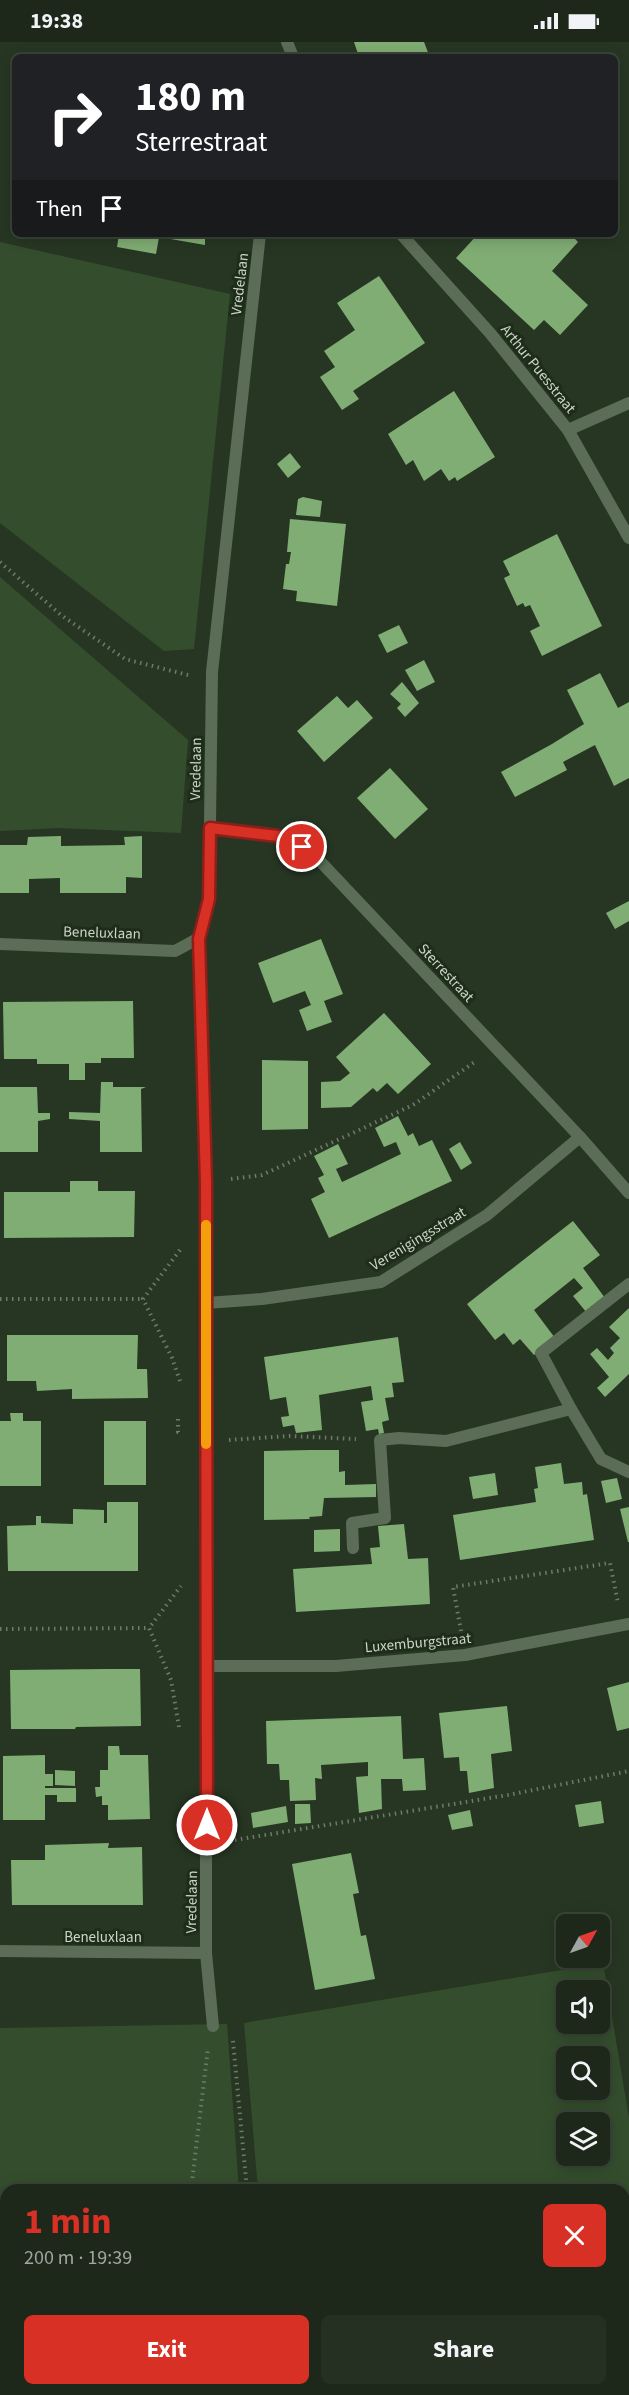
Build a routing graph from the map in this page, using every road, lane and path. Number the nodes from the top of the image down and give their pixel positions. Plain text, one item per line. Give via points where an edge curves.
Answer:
1 (261, 237) edge
2 (405, 237) edge
3 (629, 403) edge
4 (568, 430) junction
5 (629, 538) edge
6 (0, 562) edge
7 (212, 672) junction
8 (210, 828) junction
9 (199, 939) junction
10 (0, 944) edge
11 (494, 1046) junction
12 (580, 1137) junction
13 (206, 1182) junction
14 (629, 1193) edge
15 (206, 1216) junction
16 (629, 1284) edge
17 (0, 1299) edge
18 (143, 1299) junction
19 (206, 1303) junction
20 (181, 1384) dead end
21 (179, 1408) dead end
22 (571, 1409) junction
23 (380, 1440) junction
24 (206, 1441) junction
25 (629, 1472) edge
26 (352, 1548) dead end
27 (207, 1552) junction
28 (626, 1624) edge
29 (149, 1628) junction
30 (0, 1629) edge
31 (465, 1655) junction
32 (206, 1666) junction
33 (207, 1744) junction
34 (629, 1771) edge
35 (207, 1845) junction
36 (0, 1951) edge
37 (206, 1953) junction
38 (213, 2026) junction
39 (191, 2184) edge
40 (246, 2184) edge

1 - 7 street, Vredelaan
2 - 4 street, Arthur Puesstraat via 490,333
3 - 4 street
4 - 5 street, Arthur Puesstraat
6 - 7 path via 61,615 125,659 195,677
7 - 8 street, Vredelaan
8 - 9 street, Vredelaan via 209,899
8 - 11 street, Sterrestraat via 278,836 302,847 329,870
9 - 10 street, Beneluxlaan via 176,951
9 - 13 street, Vredelaan
11 - 12 street, Sterrestraat
11 - 13 path via 413,1105 262,1175
12 - 14 street, Sterrestraat
12 - 19 street, Verenigingsstraat via 487,1215 381,1282
13 - 15 street, Vredelaan
15 - 18 path
15 - 19 street, Vredelaan
16 - 22 street via 541,1353
17 - 18 path
18 - 20 path
19 - 24 street, Vredelaan
21 - 24 path via 178,1432
22 - 23 street via 446,1441
22 - 25 street via 601,1459
23 - 24 path via 289,1436
23 - 26 street via 385,1518 352,1523
24 - 27 street, Vredelaan
27 - 29 path
27 - 32 street, Vredelaan
28 - 31 street, Luxemburgstraat
28 - 31 path via 610,1563 453,1587
29 - 30 path
29 - 33 path via 171,1680 180,1735
31 - 32 street, Luxemburgstraat via 336,1666
32 - 33 street, Vredelaan
33 - 35 street, Vredelaan
34 - 35 path
35 - 37 street, Vredelaan
36 - 37 street, Beneluxlaan
37 - 38 street, Vredelaan
38 - 39 path
38 - 40 path via 233,2040

